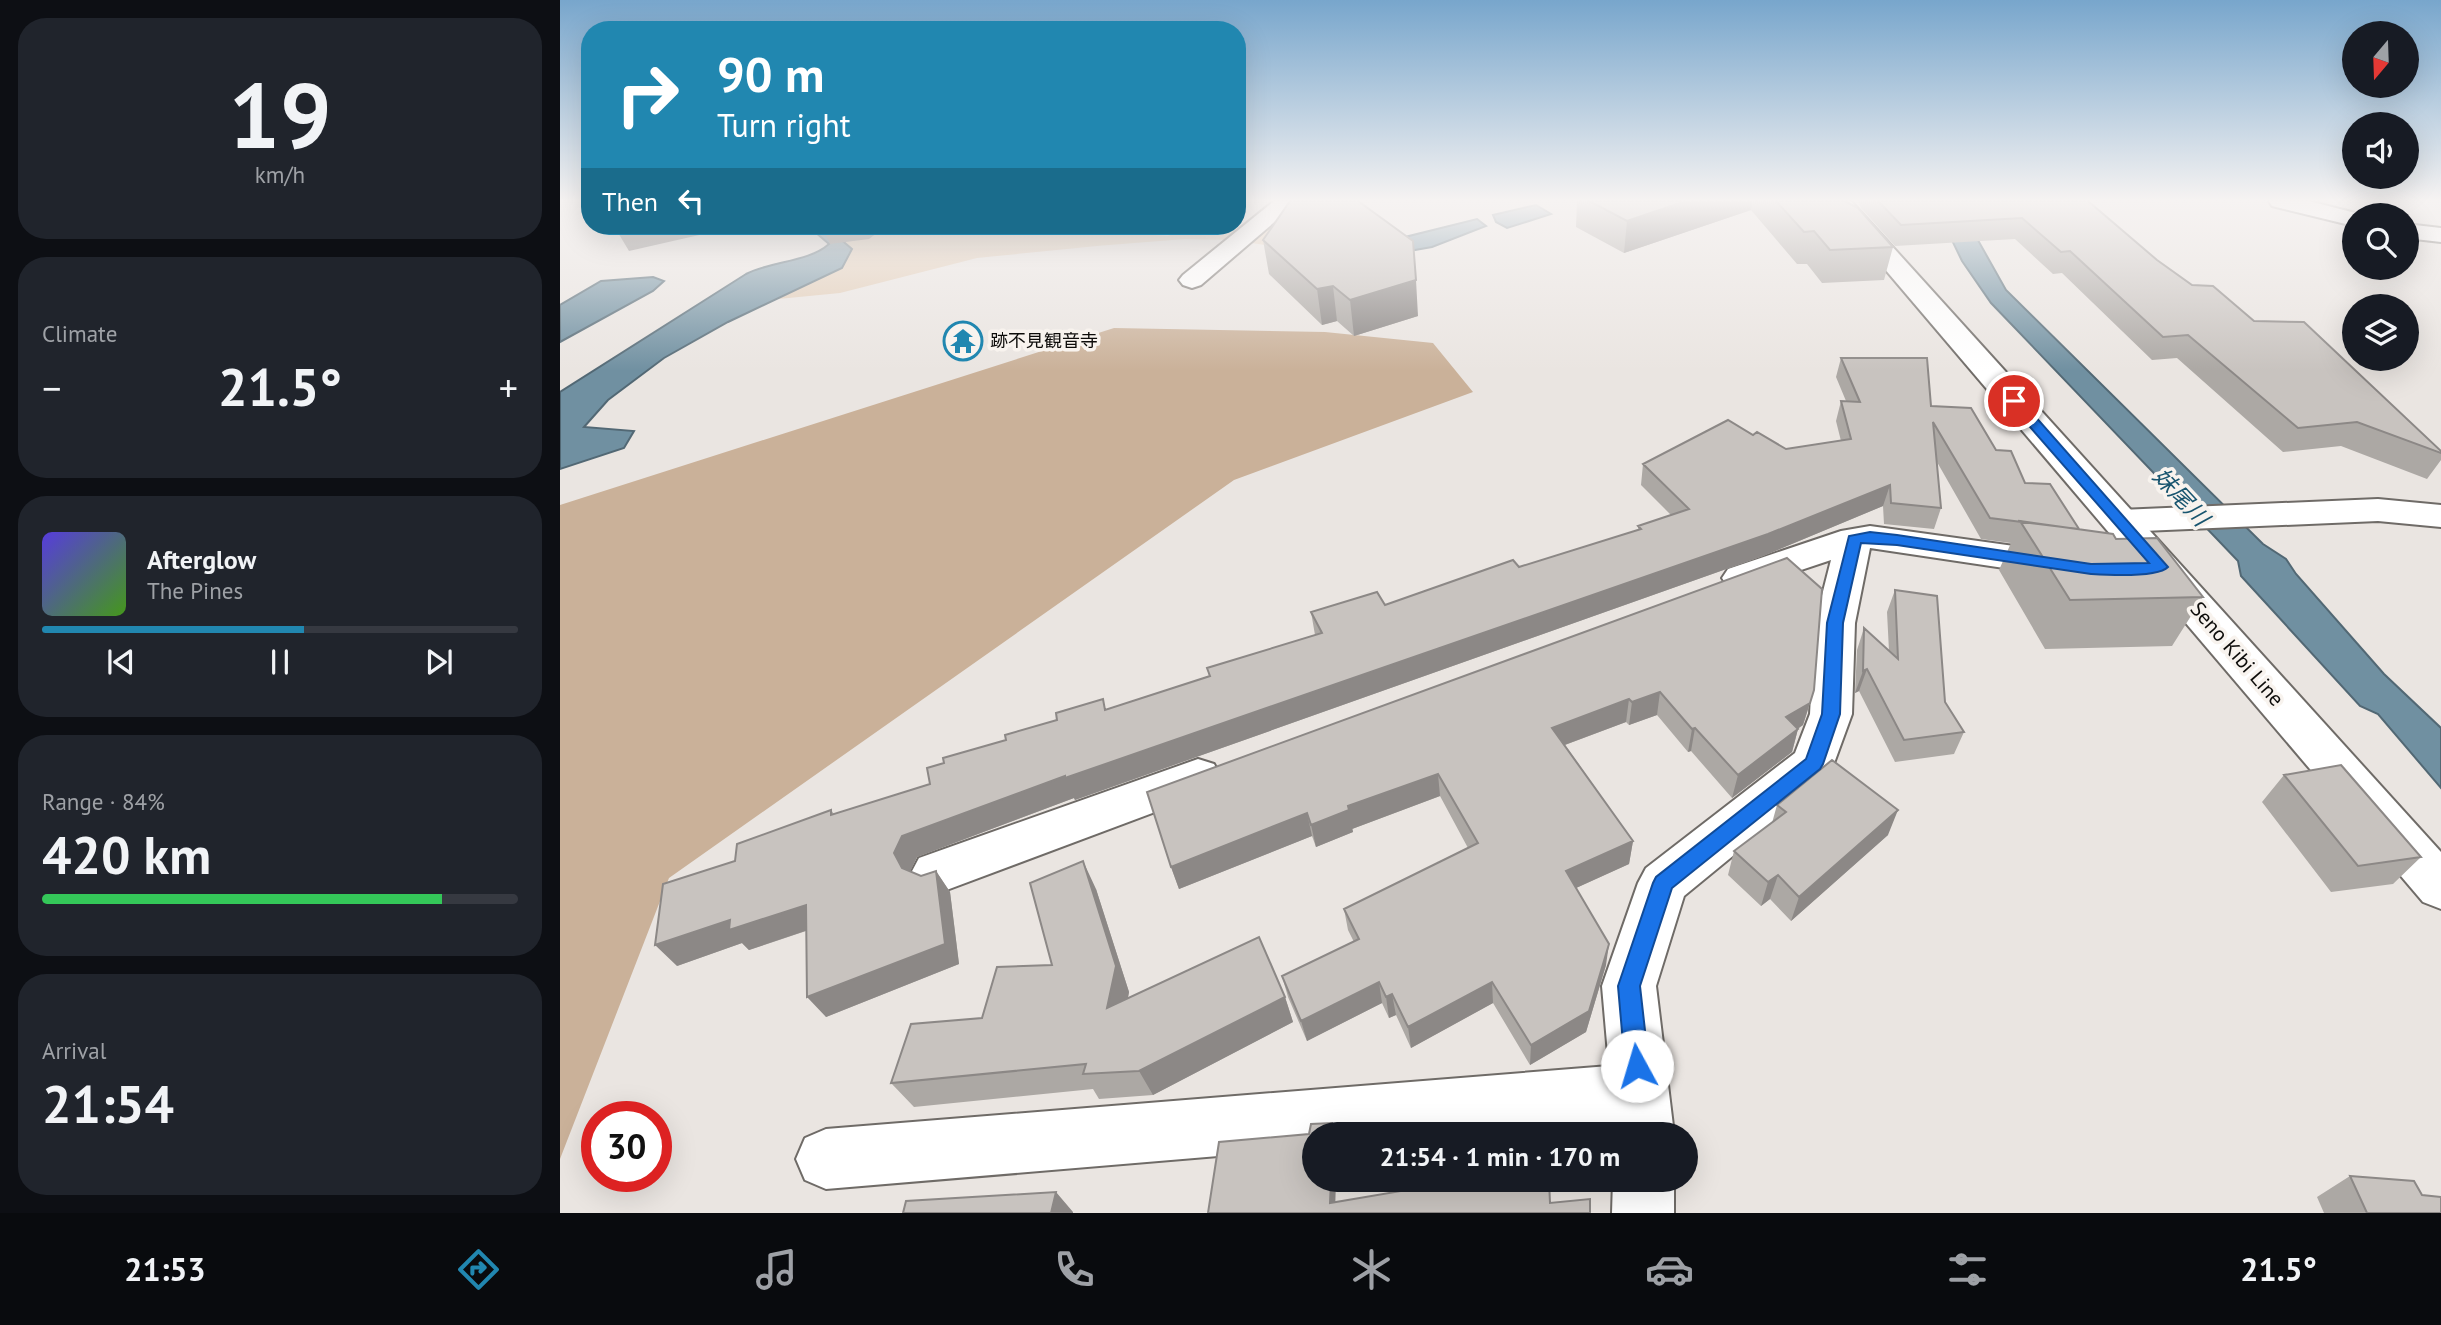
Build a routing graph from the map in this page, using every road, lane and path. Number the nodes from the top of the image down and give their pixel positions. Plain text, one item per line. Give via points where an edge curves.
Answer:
1 (1219, 258) edge
2 (1888, 258) edge
3 (1192, 280) dead end
4 (2441, 516) edge
5 (2120, 521) junction
6 (1854, 539) junction
7 (2161, 567) junction
8 (1709, 590) edge
9 (1237, 763) edge
10 (936, 873) edge
11 (2441, 887) edge
12 (1642, 1113) edge
13 (826, 1159) dead end
14 (1644, 1192) edge
15 (1643, 1213) edge

1 - 3 street
2 - 5 street, Seno Kibi Line
4 - 5 street via 2378,510
5 - 7 street, Seno Kibi Line
6 - 7 street via 1897,540 2105,570
6 - 8 street
6 - 12 street via 1835,623 1831,714 1813,764 1663,883 1629,986
7 - 11 street, Seno Kibi Line
9 - 10 street
12 - 13 street
14 - 15 street

